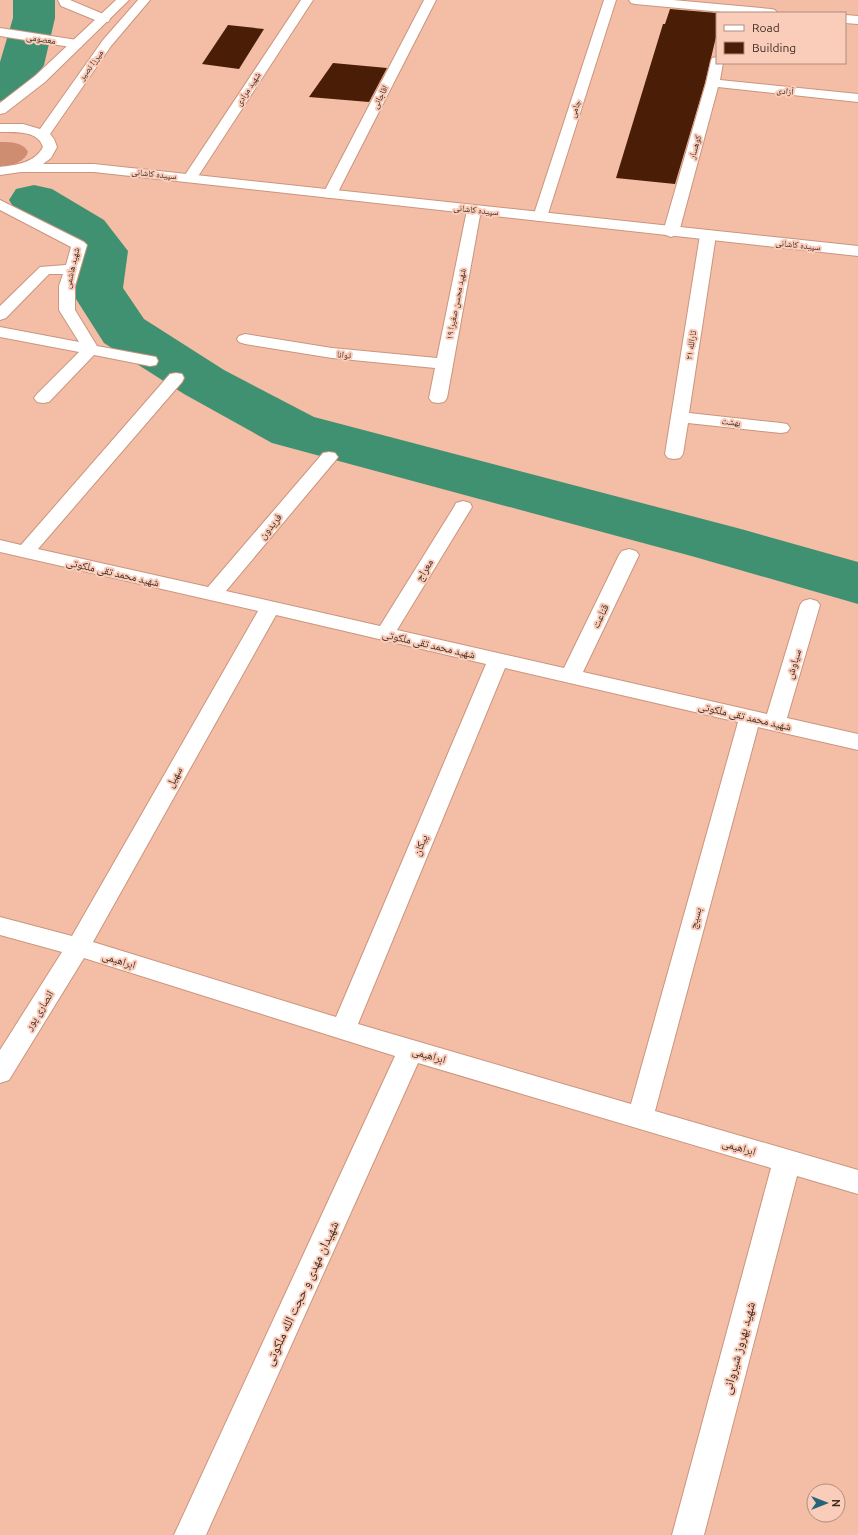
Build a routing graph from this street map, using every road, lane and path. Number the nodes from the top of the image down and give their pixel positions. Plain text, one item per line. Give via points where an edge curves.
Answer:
1 (64, 0) edge
2 (123, 0) edge
3 (144, 0) edge
4 (307, 0) edge
5 (430, 0) edge
6 (610, 0) edge
7 (634, 0) edge
8 (727, 7) edge
9 (764, 12) edge
10 (104, 19) junction
11 (846, 19) edge
12 (858, 20) edge
13 (3, 32) edge
14 (110, 40) junction
15 (81, 41) junction
16 (716, 64) edge
17 (713, 83) junction
18 (858, 98) edge
19 (0, 110) edge
20 (0, 128) edge
21 (58, 146) junction
22 (94, 168) junction
23 (6, 171) edge
24 (190, 178) junction
25 (330, 194) junction
26 (0, 204) edge
27 (474, 210) junction
28 (540, 218) junction
29 (671, 232) junction
30 (708, 236) junction
31 (858, 251) edge
32 (71, 269) junction
33 (0, 315) edge
34 (0, 332) edge
35 (245, 340) dead end
36 (91, 349) junction
37 (150, 361) dead end
38 (444, 364) junction
39 (176, 378) dead end
40 (43, 398) dead end
41 (438, 398) dead end
42 (680, 417) junction
43 (781, 428) dead end
44 (674, 454) dead end
45 (329, 457) dead end
46 (463, 506) dead end
47 (0, 546) edge
48 (26, 551) junction
49 (629, 555) dead end
50 (212, 595) junction
51 (810, 605) dead end
52 (270, 608) junction
53 (385, 634) junction
54 (498, 660) junction
55 (571, 676) junction
56 (750, 717) junction
57 (775, 723) junction
58 (858, 742) edge
59 (0, 926) edge
60 (78, 947) junction
61 (343, 1030) junction
62 (411, 1050) junction
63 (0, 1072) edge
64 (640, 1118) junction
65 (787, 1161) junction
66 (858, 1182) edge
67 (190, 1535) edge
68 (688, 1535) edge

1 - 10 street via 65,3
2 - 10 street, میرزا نصیر
3 - 14 street, میرزا نصیر
4 - 24 street, شهید مرادی
5 - 25 street, اقاجانی
6 - 28 street, جامی
7 - 8 street
8 - 9 street
10 - 15 street, میرزا نصیر
11 - 12 street
13 - 15 street, معصومی
14 - 15 street, معصومی
14 - 21 street, میرزا نصیر via 70,94
15 - 19 street, میرزا نصیر via 40,79
16 - 17 street, کوهسار
17 - 18 street, آزادی
17 - 29 street, کوهسار
20 - 21 street, سپیده کاشانی via 30,129
21 - 22 street, سپیده کاشانی
21 - 23 street, میرزا نصیر via 40,160
22 - 23 street, سپیده کاشانی
22 - 24 street, سپیده کاشانی
24 - 25 street, سپیده کاشانی
25 - 27 street, سپیده کاشانی
26 - 32 street, شهید هاشمی via 79,245
27 - 28 street, سپیده کاشانی
27 - 38 street, شهید محسن صغیرا ۱۹
28 - 29 street, سپیده کاشانی
29 - 30 street, سپیده کاشانی
30 - 31 street, سپیده کاشانی
30 - 42 street, ثارالله ۲۱
32 - 33 street via 45,270
32 - 36 street, شهید هاشمی via 67,286 67,310
34 - 36 street
35 - 38 street, توانا via 332,353
36 - 37 street
36 - 40 street
38 - 41 street, شهید محسن صغیرا ۱۹
39 - 48 street
42 - 43 street, بهشت
42 - 44 street, ثارالله ۲۱
45 - 50 street, فریدون
46 - 53 street, معراج
47 - 48 street, شهید محمد تقی ملکوتی
48 - 50 street, شهید محمد تقی ملکوتی
49 - 55 street, قناعت
50 - 52 street, شهید محمد تقی ملکوتی
51 - 57 street, سیاوش
52 - 53 street, شهید محمد تقی ملکوتی
52 - 60 street, سهیل
53 - 54 street, شهید محمد تقی ملکوتی
54 - 55 street, شهید محمد تقی ملکوتی
54 - 61 street, پیکان
55 - 56 street, شهید محمد تقی ملکوتی
56 - 57 street, شهید محمد تقی ملکوتی
56 - 64 street, بسیج
57 - 58 street, شهید محمد تقی ملکوتی
59 - 60 street, ابراهیمی
60 - 61 street, ابراهیمی
60 - 63 street, انصاری پور
61 - 62 street, ابراهیمی
62 - 64 street, ابراهیمی
62 - 67 street, شهیدان مهدی و حجت الله ملکوتی
64 - 65 street, ابراهیمی
65 - 66 street, ابراهیمی
65 - 68 street, شهید بهروز شیروانی

